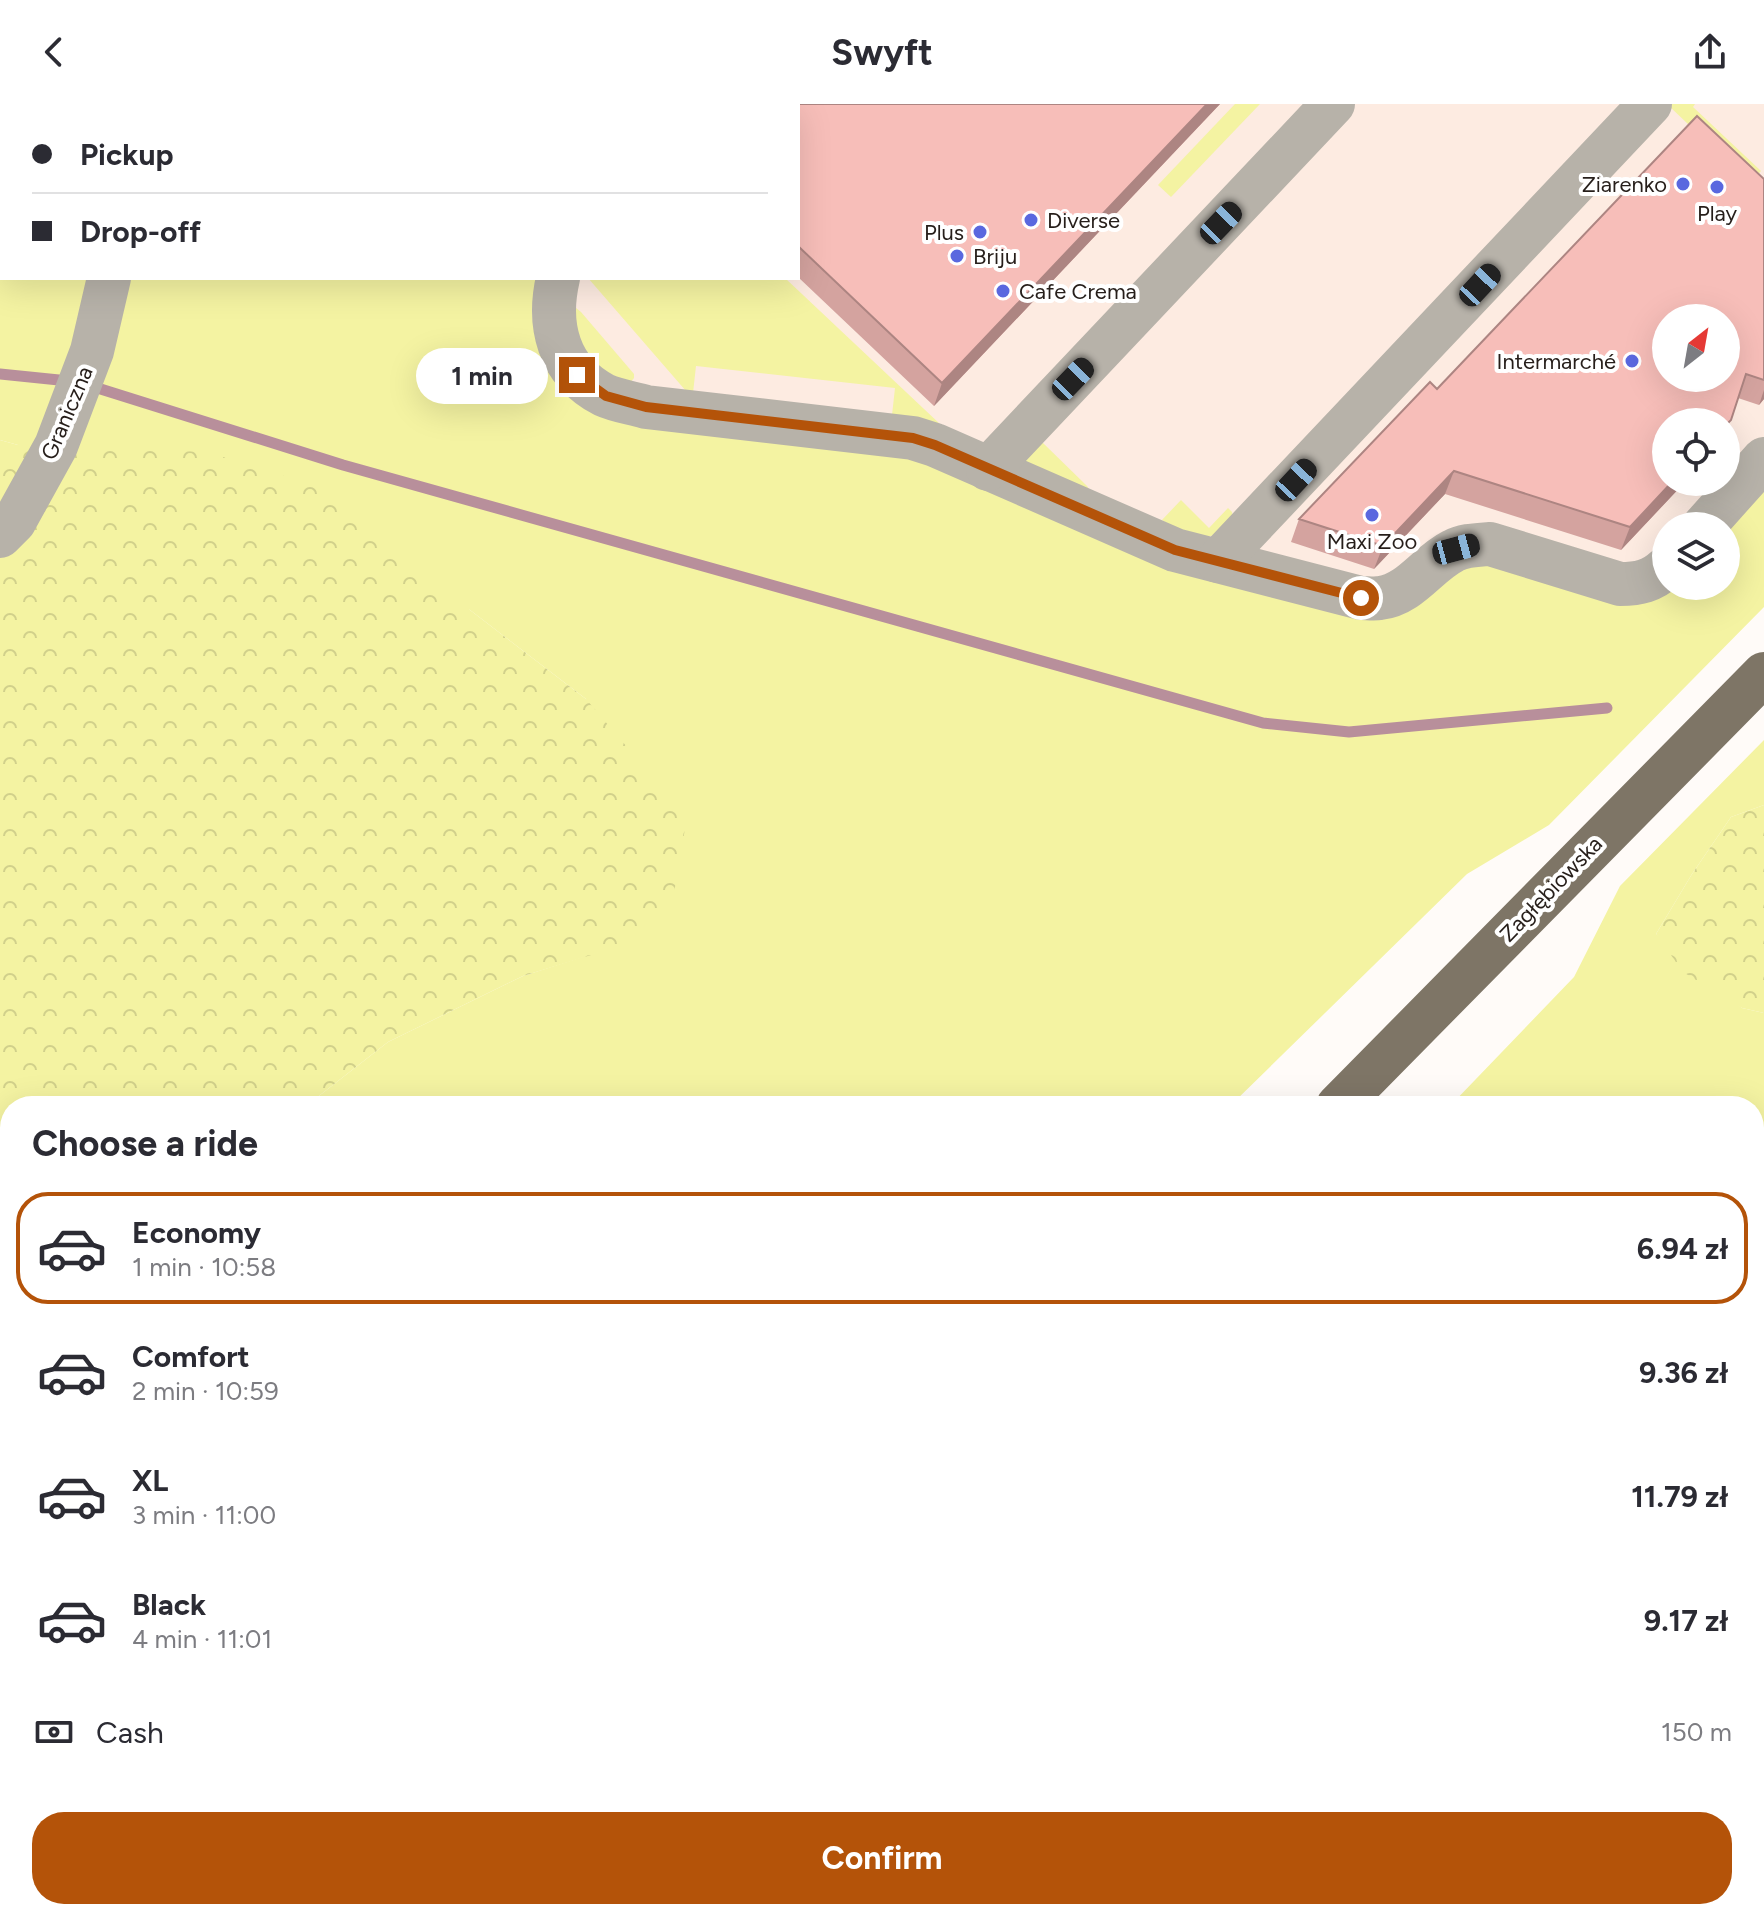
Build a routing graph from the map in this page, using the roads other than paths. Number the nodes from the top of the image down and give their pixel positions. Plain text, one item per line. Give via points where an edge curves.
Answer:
1 (1333, 104) edge
2 (1650, 104) edge
3 (109, 280) edge
4 (558, 280) edge
5 (1764, 459) edge
6 (988, 469) junction
7 (1717, 512) edge
8 (0, 536) edge
9 (1218, 561) junction
10 (1652, 579) edge
11 (1764, 674) edge
12 (1348, 1096) edge

1 - 6 street
2 - 9 street
3 - 8 street, Graniczna via 92,351 56,446 14,522
4 - 6 street via 555,334 565,359 606,396 646,407 913,438
5 - 7 street
6 - 9 street via 1175,550
9 - 10 street via 1361,598 1397,593 1441,557 1472,545 1490,544 1620,584
11 - 12 main road, Zagłębiowska

